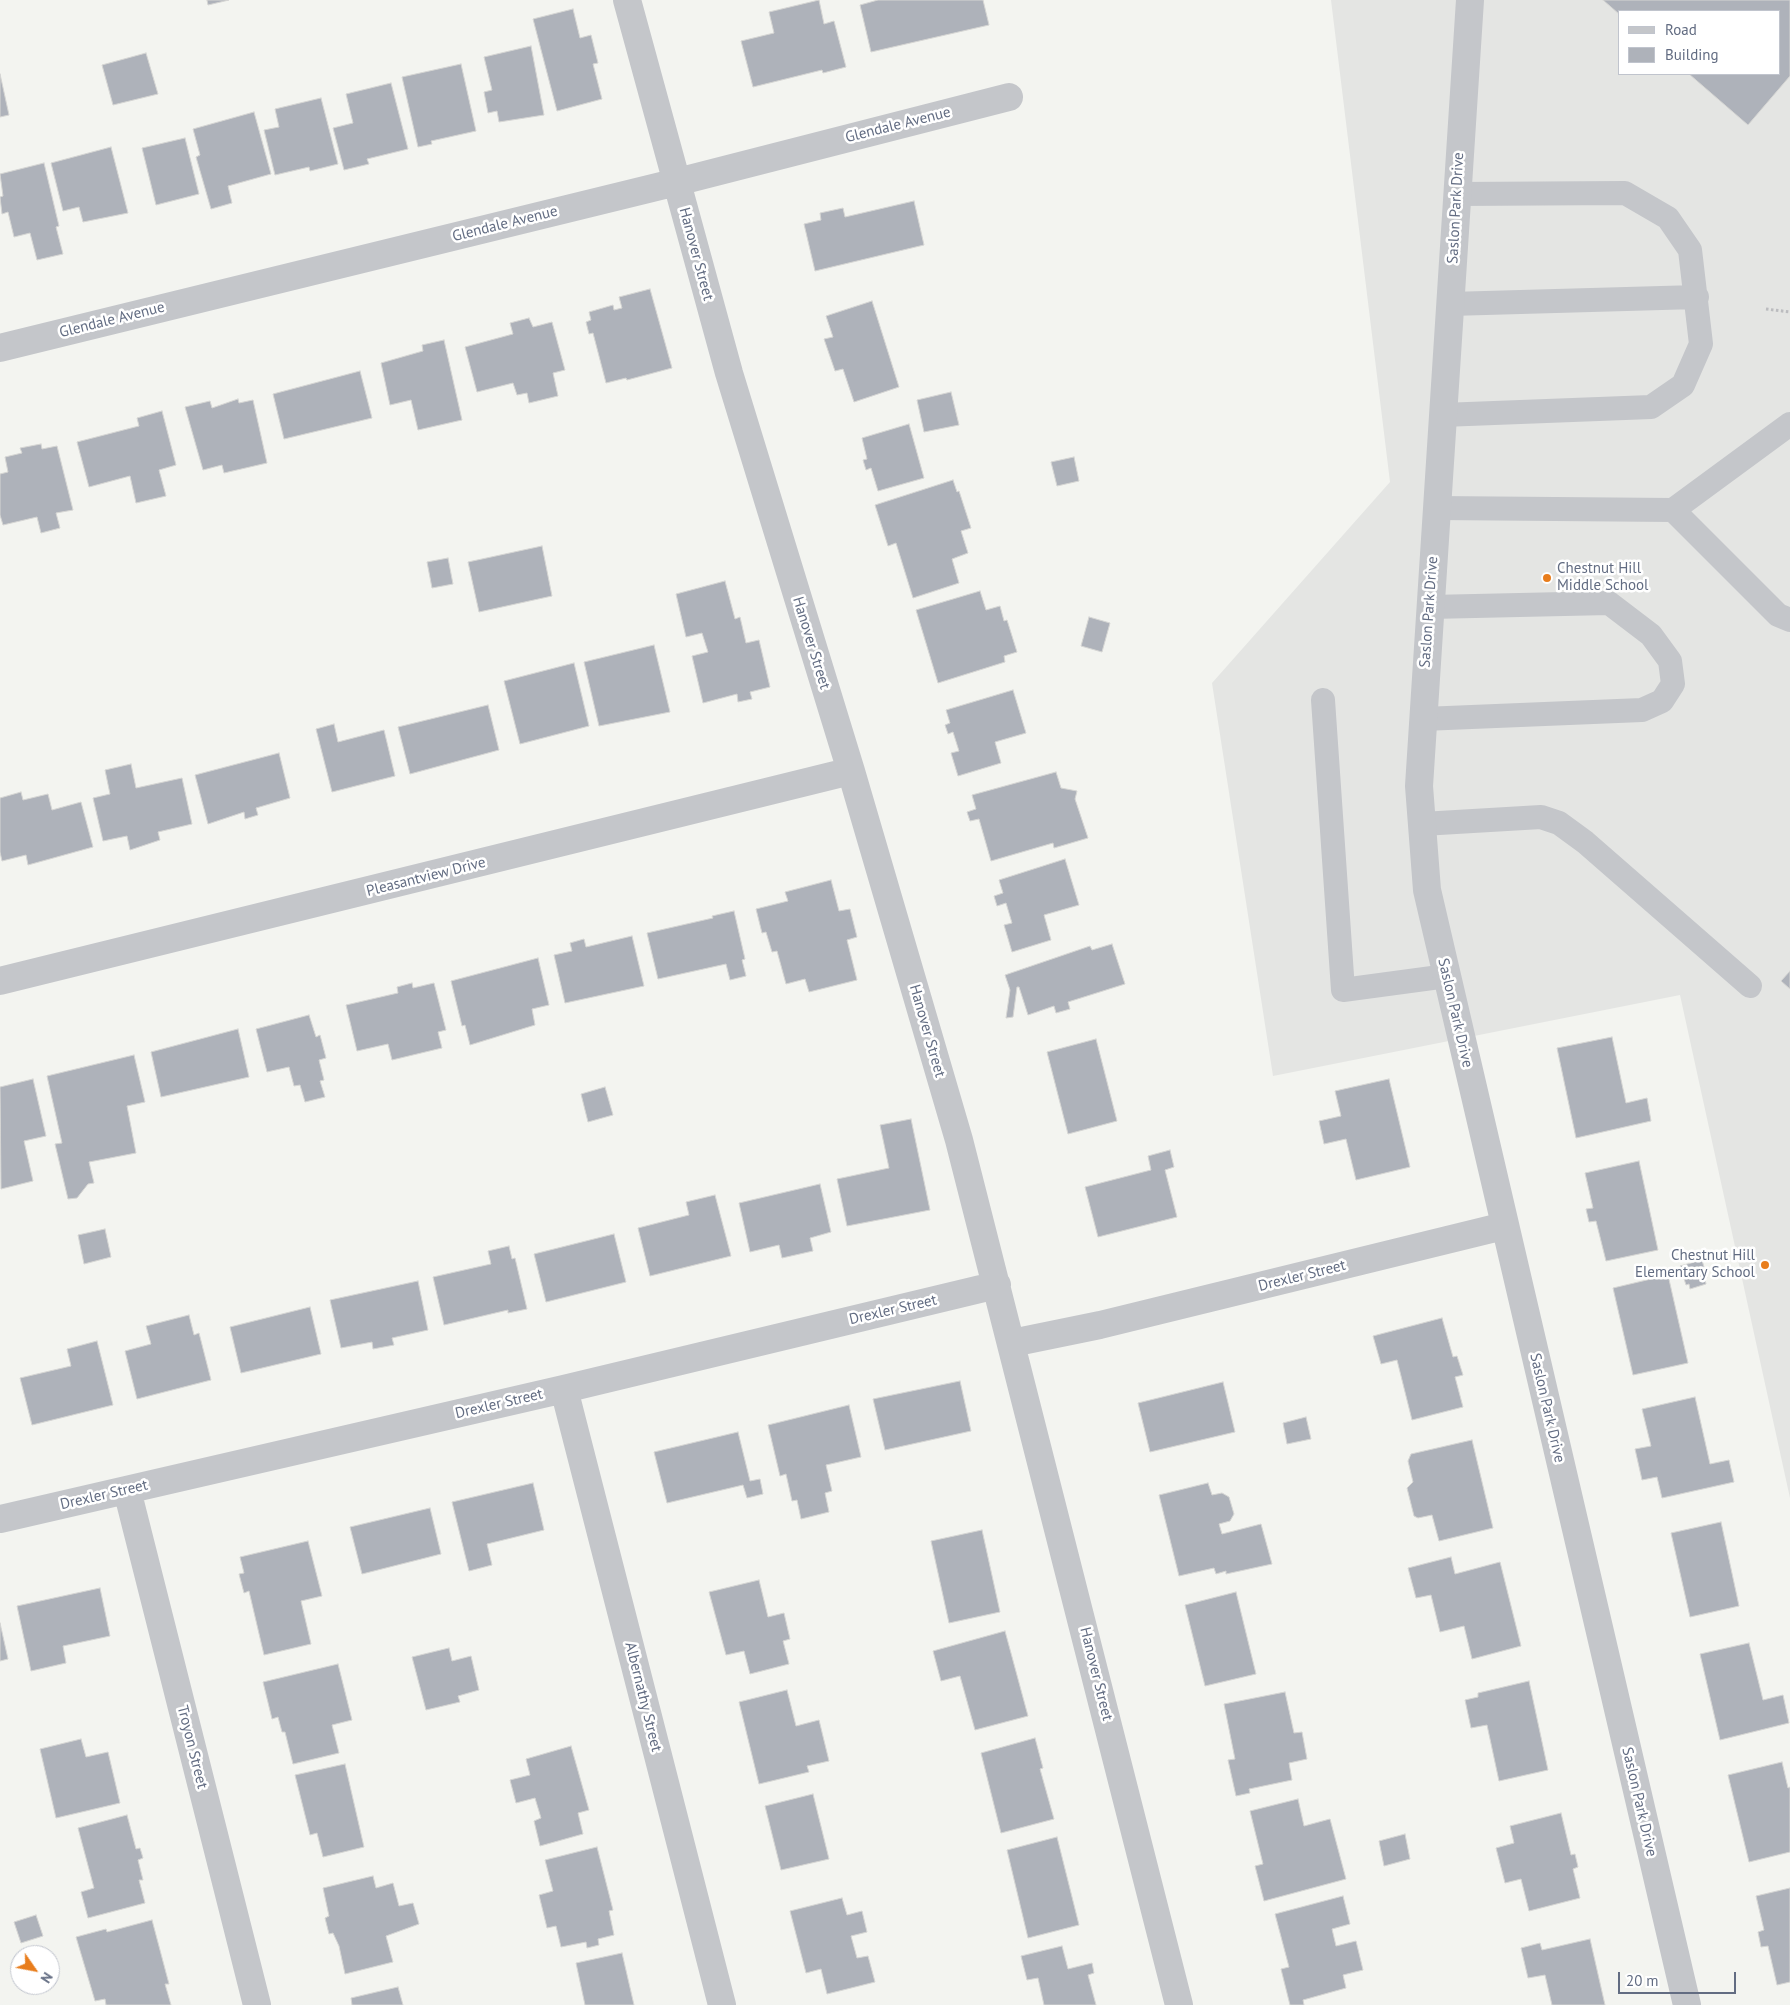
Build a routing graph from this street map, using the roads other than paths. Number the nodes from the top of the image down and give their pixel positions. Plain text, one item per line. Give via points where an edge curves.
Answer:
1 (627, 0) edge
2 (1470, 0) edge
3 (1009, 97) dead end
4 (677, 182) junction
5 (1457, 194) junction
6 (1697, 297) junction
7 (1450, 304) junction
8 (0, 348) edge
9 (1442, 415) junction
10 (1790, 424) edge
11 (1436, 508) junction
12 (1673, 510) junction
13 (1430, 607) junction
14 (1790, 620) edge
15 (1323, 700) dead end
16 (1423, 719) junction
17 (851, 771) junction
18 (1422, 824) junction
19 (1446, 976) junction
20 (0, 981) edge
21 (1750, 986) dead end
22 (1504, 1226) junction
23 (997, 1285) junction
24 (1012, 1343) junction
25 (564, 1389) junction
26 (127, 1490) junction
27 (0, 1519) edge
28 (257, 2005) edge
29 (722, 2005) edge
30 (1179, 2005) edge
31 (1687, 2005) edge

1 - 4 street, Hanover Street
2 - 5 street, Saslon Park Drive
3 - 4 street, Glendale Avenue
4 - 8 street, Glendale Avenue
4 - 17 street, Hanover Street via 728,373
5 - 6 lane via 1625,193 1668,218 1690,250
5 - 7 street, Saslon Park Drive
6 - 7 lane
6 - 9 lane via 1701,344 1683,385 1651,408
7 - 9 street, Saslon Park Drive
9 - 11 street, Saslon Park Drive
10 - 12 lane
11 - 12 lane
11 - 13 street, Saslon Park Drive
12 - 14 lane via 1778,616
13 - 16 street, Saslon Park Drive
13 - 16 lane via 1610,603 1651,635 1670,661 1673,684 1662,701 1642,710
15 - 19 lane via 1342,990
16 - 18 street, Saslon Park Drive via 1419,786
17 - 20 street, Pleasantview Drive
17 - 23 street, Hanover Street via 959,1140
18 - 19 street, Saslon Park Drive via 1427,890
18 - 21 lane via 1541,817 1559,823
19 - 22 street, Saslon Park Drive
22 - 24 street, Drexler Street via 1100,1326
22 - 31 street, Saslon Park Drive
23 - 24 street, Hanover Street
23 - 25 street, Drexler Street
24 - 30 street, Hanover Street
25 - 26 street, Drexler Street
25 - 29 street, Albernathy Street
26 - 27 street, Drexler Street
26 - 28 street, Troyon Street

